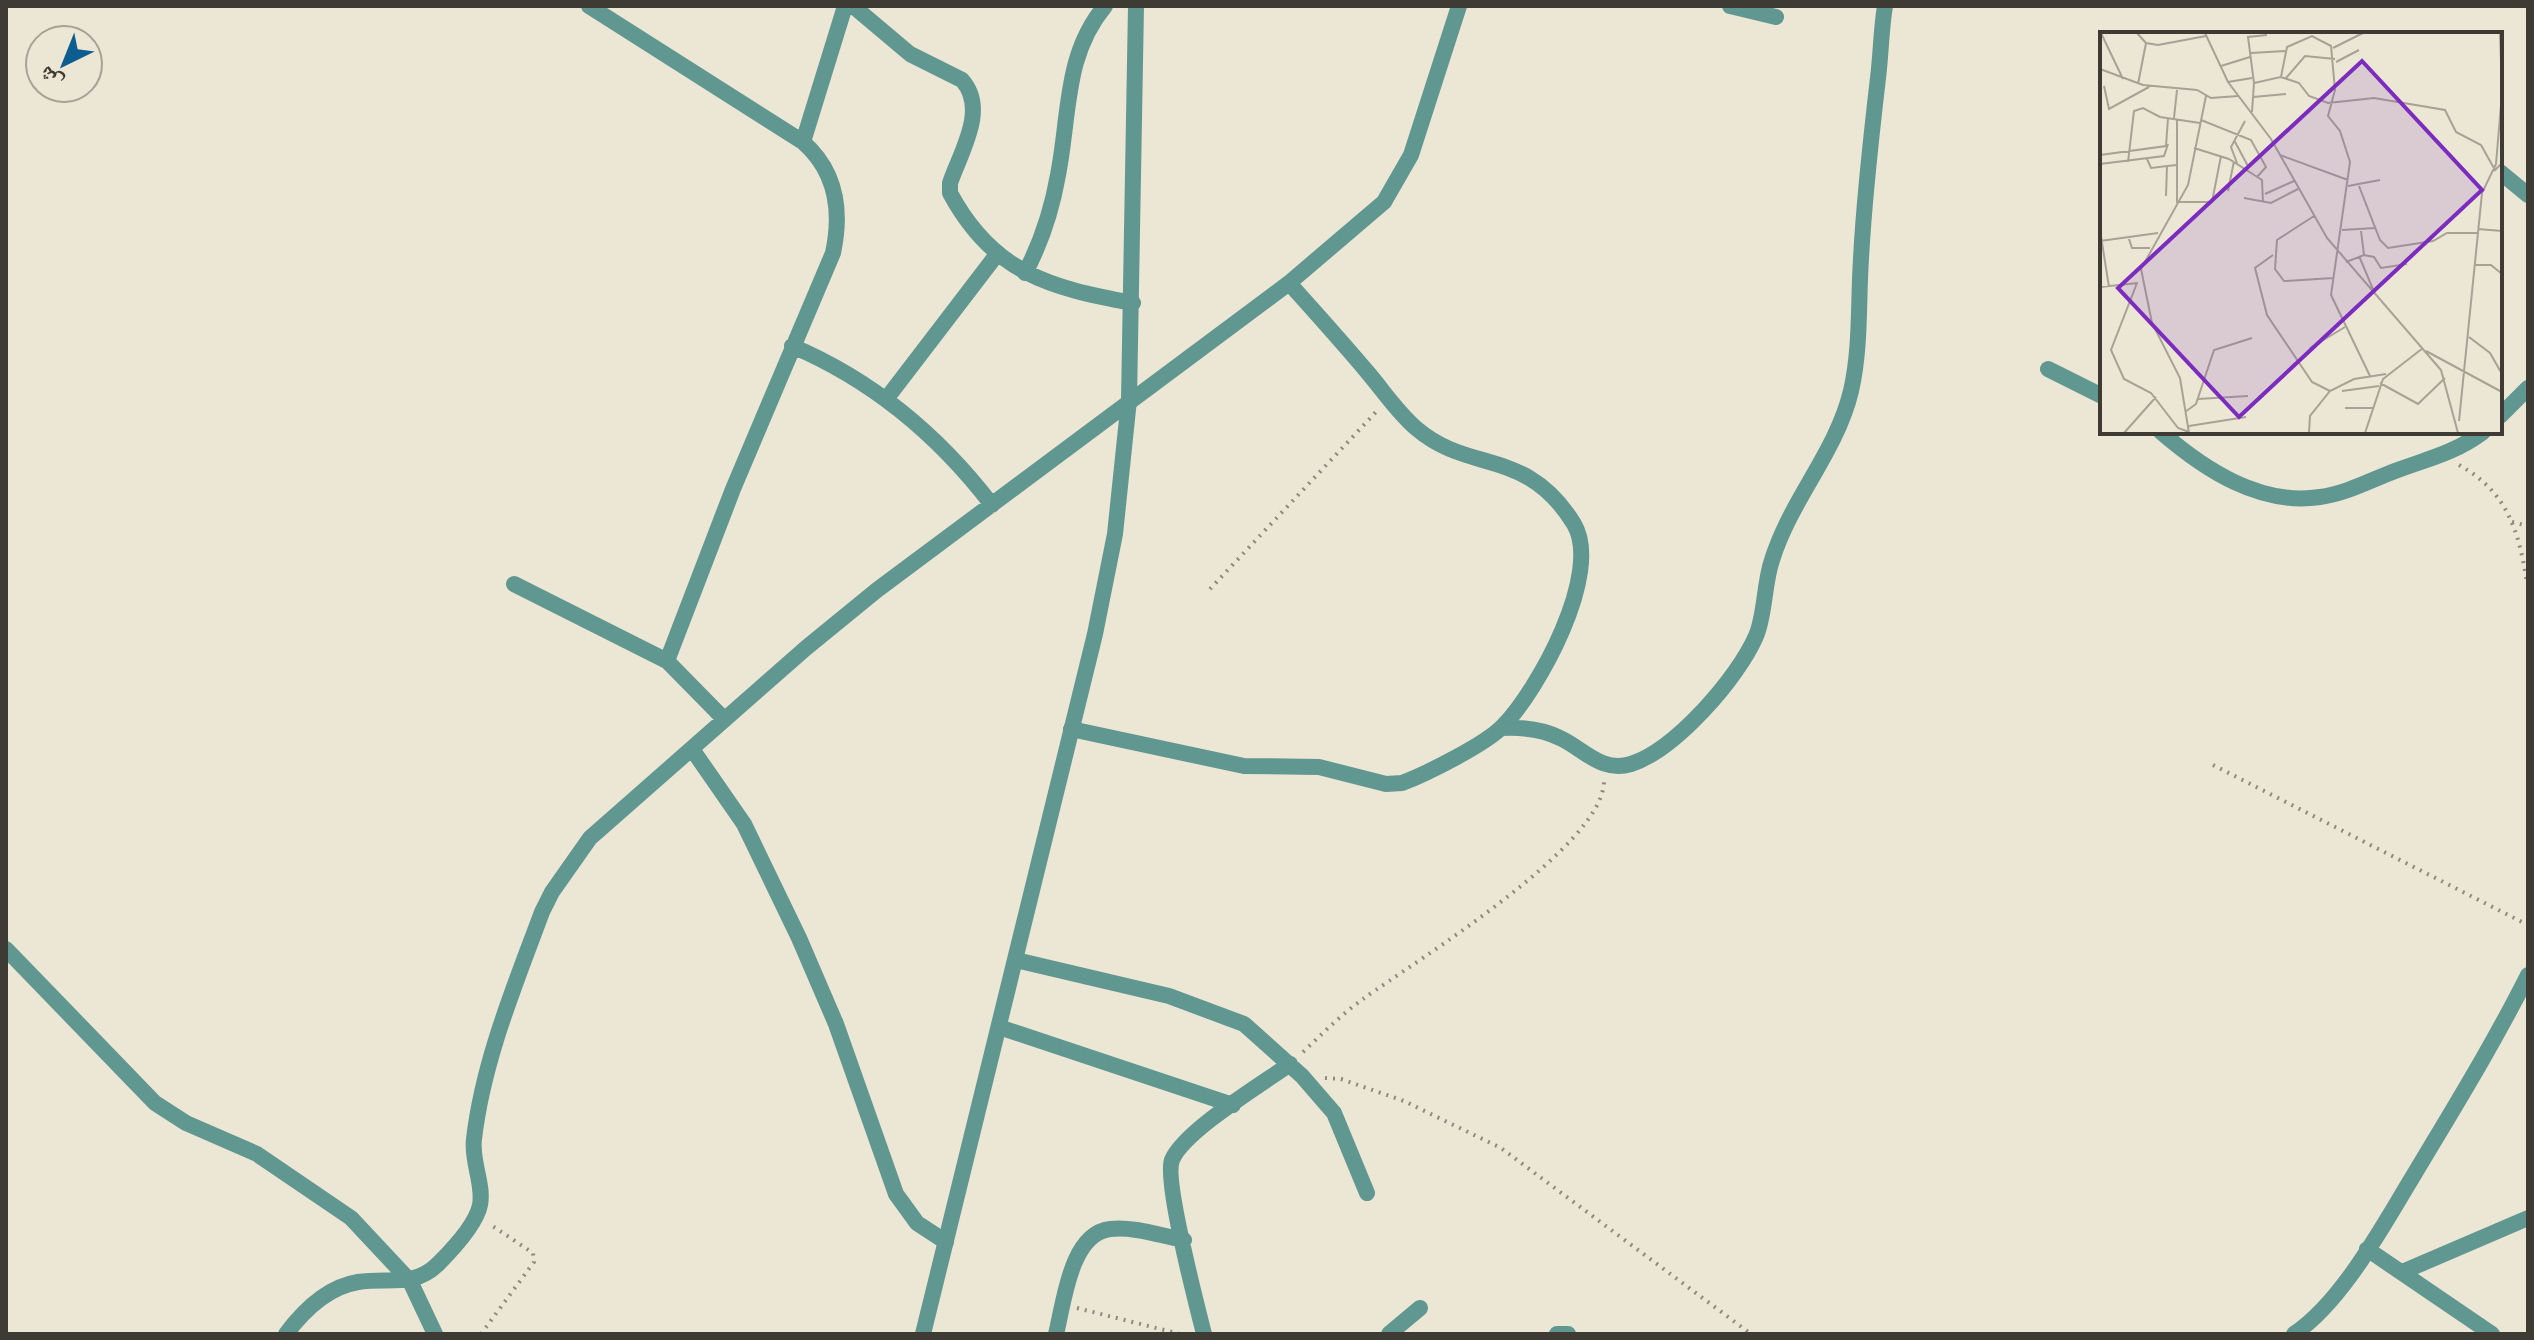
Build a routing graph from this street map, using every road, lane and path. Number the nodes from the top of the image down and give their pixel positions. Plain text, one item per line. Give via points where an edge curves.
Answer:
1 (589, 6) edge
2 (845, 6) edge
3 (853, 6) edge
4 (1105, 6) edge
5 (1136, 6) edge
6 (1459, 6) edge
7 (1730, 6) edge
8 (1885, 6) edge
9 (1776, 17) dead end
10 (803, 142) junction
11 (2502, 174) edge
12 (2528, 195) edge
13 (998, 253) junction
14 (1025, 273) junction
15 (1289, 283) junction
16 (1133, 303) junction
17 (792, 346) junction
18 (2048, 369) dead end
19 (2528, 388) edge
20 (2100, 395) edge
21 (887, 398) junction
22 (1389, 399) junction
23 (1129, 400) junction
24 (2502, 414) edge
25 (2164, 434) edge
26 (2480, 434) edge
27 (2443, 456) junction
28 (992, 505) junction
29 (2512, 522) junction
30 (2528, 526) edge
31 (2527, 583) edge
32 (514, 584) dead end
33 (1210, 589) dead end
34 (667, 661) junction
35 (724, 719) junction
36 (1501, 728) junction
37 (1071, 729) junction
38 (692, 749) junction
39 (1605, 763) junction
40 (2213, 765) dead end
41 (2528, 925) edge
42 (6, 949) edge
43 (1016, 960) junction
44 (2528, 975) edge
45 (999, 1027) junction
46 (1296, 1070) junction
47 (1233, 1105) junction
48 (1367, 1193) dead end
49 (476, 1215) junction
50 (2528, 1218) edge
51 (1184, 1240) junction
52 (946, 1242) junction
53 (2367, 1249) junction
54 (2402, 1272) junction
55 (410, 1281) junction
56 (1064, 1305) junction
57 (1420, 1308) dead end
58 (286, 1334) edge
59 (435, 1334) edge
60 (481, 1334) edge
61 (923, 1334) edge
62 (1056, 1334) edge
63 (1180, 1334) edge
64 (1204, 1334) edge
65 (1389, 1334) edge
66 (1557, 1334) edge
67 (1568, 1334) edge
68 (1751, 1334) edge
69 (2294, 1334) edge
70 (2492, 1334) edge

1 - 10 street
2 - 10 street
3 - 13 street via 893,42 969,88 973,120 950,193
4 - 14 street via 1078,48 1058,175
5 - 16 street
6 - 15 street via 1415,143 1394,188 1358,228
7 - 9 street
8 - 39 street via 1862,237 1857,358 1836,439 1780,535 1750,647 1669,743 1631,764
10 - 17 street via 816,153 831,181 838,227 833,253
11 - 12 street
13 - 14 street
13 - 21 street
14 - 16 street via 1057,288
15 - 22 street
15 - 23 street
16 - 23 street
17 - 21 street
17 - 34 street
18 - 20 street
19 - 24 street
21 - 28 street
22 - 33 path
22 - 36 street via 1433,441 1532,477 1574,523 1581,539 1574,602 1544,663
23 - 28 street
23 - 37 street via 1115,534
25 - 27 street via 2217,474 2279,497 2322,497
26 - 27 street
27 - 29 path via 2501,500
28 - 35 street via 877,590
29 - 30 path
29 - 31 path
32 - 34 street
34 - 35 street
35 - 38 street
36 - 37 street via 1417,777 1386,784 1319,767 1244,766
36 - 39 street via 1547,733
37 - 43 street
38 - 49 street via 590,838 542,912 488,1066 473,1141 480,1196
38 - 52 street via 744,824 799,938 836,1024 896,1194 917,1223
39 - 46 path via 1598,809 1557,855 1361,1000
40 - 41 path
42 - 55 street via 155,1103 186,1123 257,1154 319,1194 368,1233
43 - 45 street
43 - 46 street via 1169,996 1227,1016 1244,1024
44 - 53 street
45 - 47 street
45 - 52 street
46 - 47 street
46 - 48 street via 1334,1113
46 - 68 path via 1391,1096 1501,1148
47 - 51 street via 1189,1137 1173,1158 1173,1193
49 - 55 street via 437,1265
49 - 60 path via 535,1257
50 - 54 street
51 - 56 street via 1102,1231 1076,1258
51 - 64 street
52 - 61 street
53 - 54 street
53 - 69 street via 2331,1298
54 - 70 street
55 - 58 street via 339,1287 300,1316
55 - 59 street
56 - 62 street
56 - 63 path
57 - 65 street
66 - 67 street

